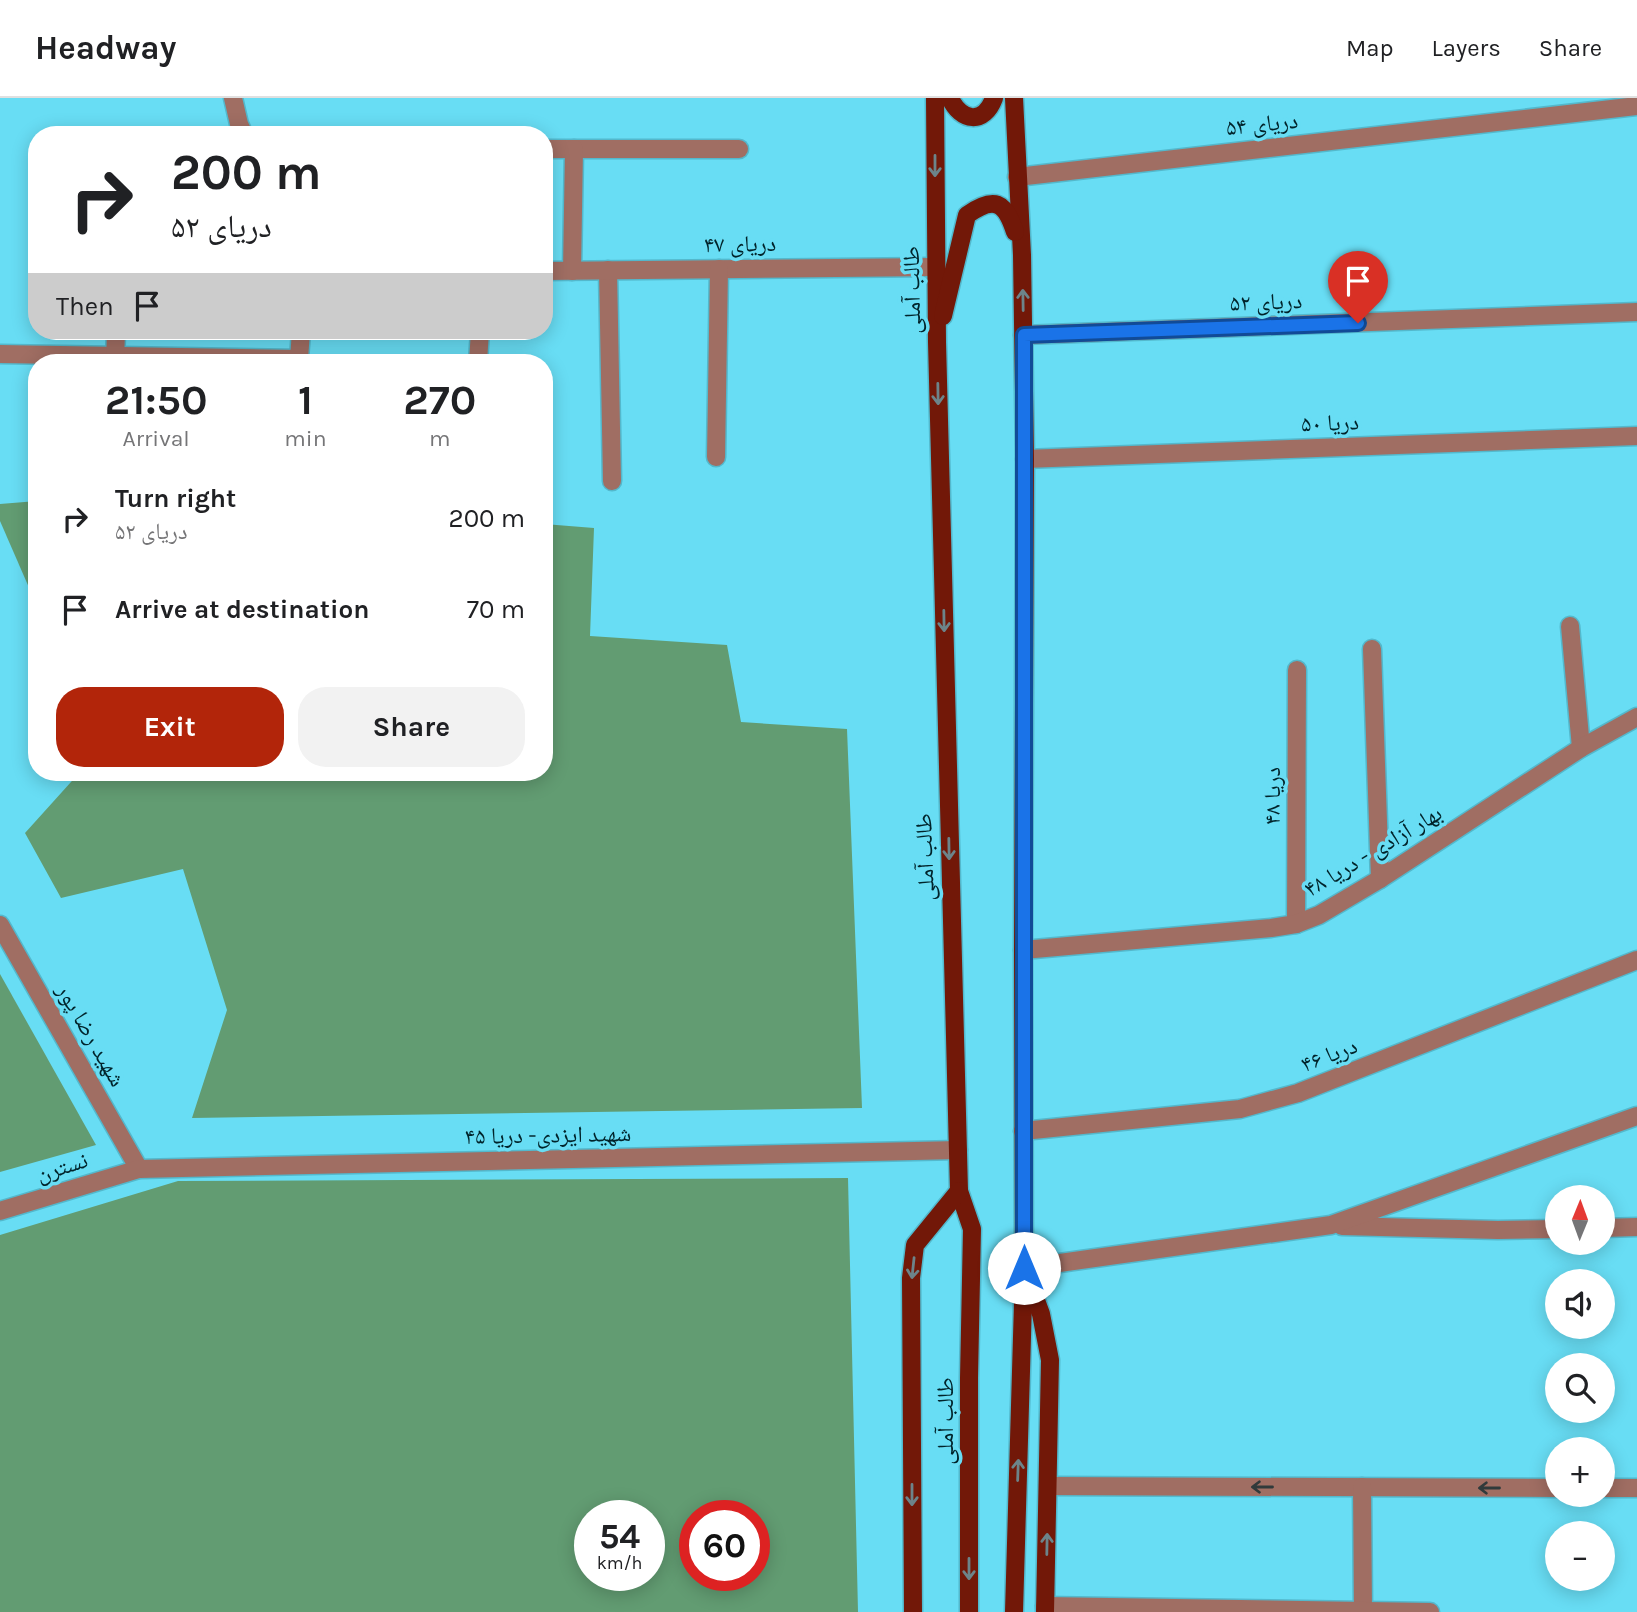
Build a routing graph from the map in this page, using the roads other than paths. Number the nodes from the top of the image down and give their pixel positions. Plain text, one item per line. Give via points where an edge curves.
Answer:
1 (233, 98) edge
2 (935, 98) edge
3 (950, 98) edge
4 (995, 98) edge
5 (1014, 98) edge
6 (1637, 106) edge
7 (240, 126) edge
8 (553, 149) edge
9 (574, 149) junction
10 (740, 149) dead end
11 (1017, 177) junction
12 (1022, 255) junction
13 (935, 267) junction
14 (719, 269) junction
15 (608, 270) junction
16 (553, 271) edge
17 (572, 271) junction
18 (1637, 312) edge
19 (1024, 335) junction
20 (937, 342) junction
21 (0, 354) edge
22 (28, 355) edge
23 (1637, 436) edge
24 (716, 457) dead end
25 (1025, 459) junction
26 (612, 481) dead end
27 (1570, 626) dead end
28 (1372, 649) dead end
29 (1297, 670) dead end
30 (1637, 718) edge
31 (1581, 748) junction
32 (1380, 879) junction
33 (1296, 924) junction
34 (0, 925) edge
35 (1023, 950) junction
36 (1637, 960) edge
37 (1637, 1116) edge
38 (1023, 1131) junction
39 (958, 1150) junction
40 (139, 1170) junction
41 (959, 1191) junction
42 (0, 1211) edge
43 (1331, 1226) junction
44 (1637, 1227) edge
45 (1615, 1228) edge
46 (1545, 1229) edge
47 (1024, 1268) junction
48 (1048, 1486) junction
49 (1362, 1487) junction
50 (1545, 1488) edge
51 (1615, 1488) edge
52 (1637, 1488) edge
53 (1045, 1609) edge
54 (1363, 1611) edge
55 (913, 1612) edge
56 (969, 1612) edge
57 (1014, 1612) edge
58 (1430, 1612) edge

1 - 7 street
2 -> 13 main road, طالب آملی
3 - 4 main road via 954,108 972,117 983,116
5 - 11 main road
6 - 11 street, دریای ۵۴
8 - 9 street
9 - 10 street
9 - 17 street
11 - 12 main road
19 -> 12 main road
12 - 20 main road via 1007,211 1001,206 993,203 967,215
13 - 14 street, دریای ۴۷
13 - 20 main road, طالب آملی
14 - 15 street, دریای ۴۷
14 - 24 street
15 - 17 street, دریای ۴۷
15 - 26 street
16 - 17 street, دریای ۴۷
18 - 19 street, دریای ۵۲
19 - 25 main road
20 -> 39 main road, طالب آملی
21 - 22 street
23 - 25 street, دریا ۵۰
25 - 35 main road
27 - 31 street
28 - 32 street
29 - 33 street, دریا ۴۸
30 - 31 street, بهار آزادی - دریا ۴۸
31 - 32 street, بهار آزادی - دریا ۴۸
32 - 33 street, بهار آزادی - دریا ۴۸
33 - 35 street, بهار آزادی - دریا ۴۸
34 - 40 street, شهید رضا پور
35 - 38 main road
36 - 38 street, دریا ۴۶ via 1266,1103
37 - 43 street
38 - 47 main road
39 - 40 street, شهید ایزدی- دریا ۴۵
39 - 41 main road, طالب آملی
40 - 42 street, نسترن
41 -> 55 main road via 915,1245 911,1278
41 -> 56 main road, طالب آملی via 972,1229
43 - 46 street
43 - 47 street
44 - 45 street
47 - 48 main road via 1041,1314 1050,1360
57 -> 47 main road
49 -> 48 street
53 -> 48 main road
50 -> 49 street
49 - 54 street
51 - 52 street
53 - 54 street
54 - 58 street

